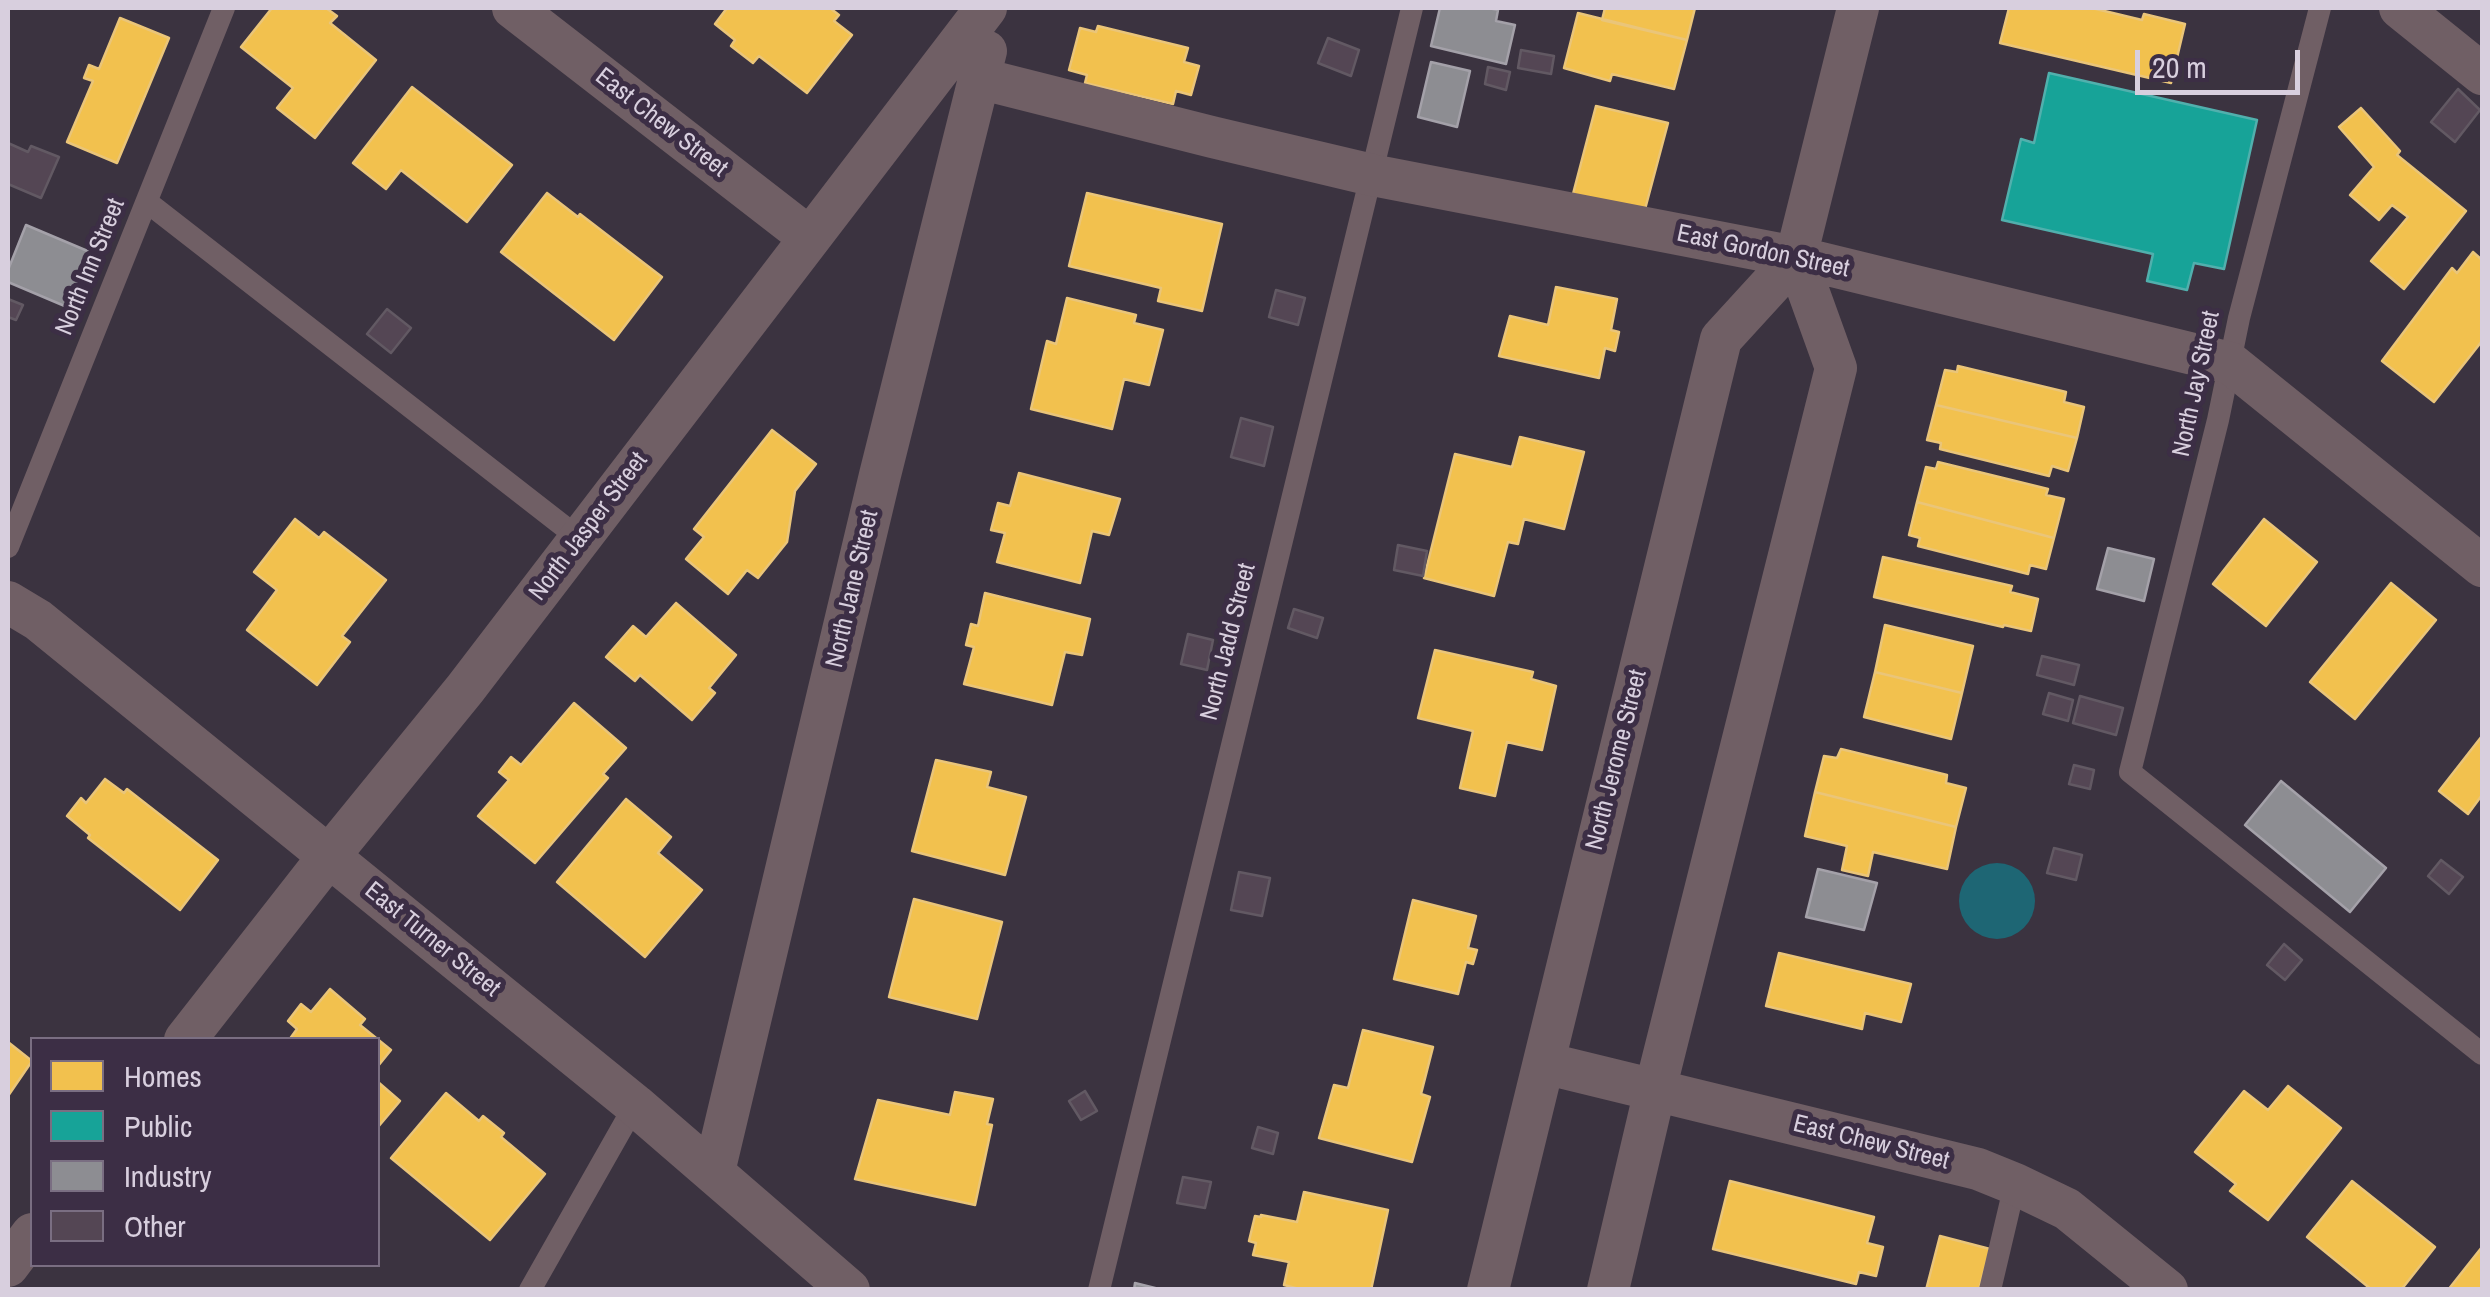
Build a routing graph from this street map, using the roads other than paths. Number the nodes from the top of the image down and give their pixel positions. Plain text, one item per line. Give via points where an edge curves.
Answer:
1 (224, 8) edge
2 (513, 8) edge
3 (986, 8) edge
4 (998, 8) edge
5 (1412, 8) edge
6 (1858, 8) edge
7 (2320, 8) edge
8 (2400, 8) edge
9 (2482, 74) edge
10 (978, 78) junction
11 (1372, 175) junction
12 (147, 202) junction
13 (810, 238) junction
14 (1796, 257) junction
15 (2230, 363) junction
16 (580, 539) junction
17 (8, 547) edge
18 (2482, 566) edge
19 (8, 602) edge
20 (329, 856) junction
21 (187, 1037) edge
22 (2482, 1054) edge
23 (1544, 1063) junction
24 (1655, 1090) junction
25 (635, 1105) junction
26 (714, 1172) junction
27 (2015, 1184) junction
28 (30, 1237) edge
29 (8, 1266) edge
30 (530, 1290) edge
31 (849, 1290) edge
32 (1099, 1290) edge
33 (1488, 1290) edge
34 (1608, 1290) edge
35 (1990, 1290) edge
36 (2167, 1290) edge

1 - 12 lane, North Inn Street
2 - 13 street, East Chew Street
3 - 13 street, North Jasper Street
4 - 10 street, North Jane Street
5 - 11 lane, North Jadd Street
6 - 14 street, North Jerome Street
7 - 15 lane, North Jay Street
8 - 9 street
10 - 11 street, East Gordon Street
10 - 26 street, North Jane Street
11 - 14 street, East Gordon Street
11 - 32 lane, North Jadd Street
12 - 16 lane
12 - 17 lane, North Inn Street
13 - 16 street, North Jasper Street
14 - 15 street, East Gordon Street
14 - 23 street, North Jerome Street via 1721,340
14 - 24 street via 1836,368
15 - 18 street, East Gordon Street
15 - 22 lane, North Jay Street via 2130,772
16 - 20 street, North Jasper Street
19 - 20 street, East Turner Street
20 - 21 street, North Jasper Street
20 - 25 street, East Turner Street
23 - 24 street, East Chew Street
23 - 33 street, North Jerome Street
24 - 27 street, East Chew Street via 1978,1169
24 - 34 street
25 - 26 street, East Turner Street
25 - 30 lane
26 - 31 street, East Turner Street
27 - 35 lane
27 - 36 street, East Chew Street via 2067,1209
28 - 29 street

